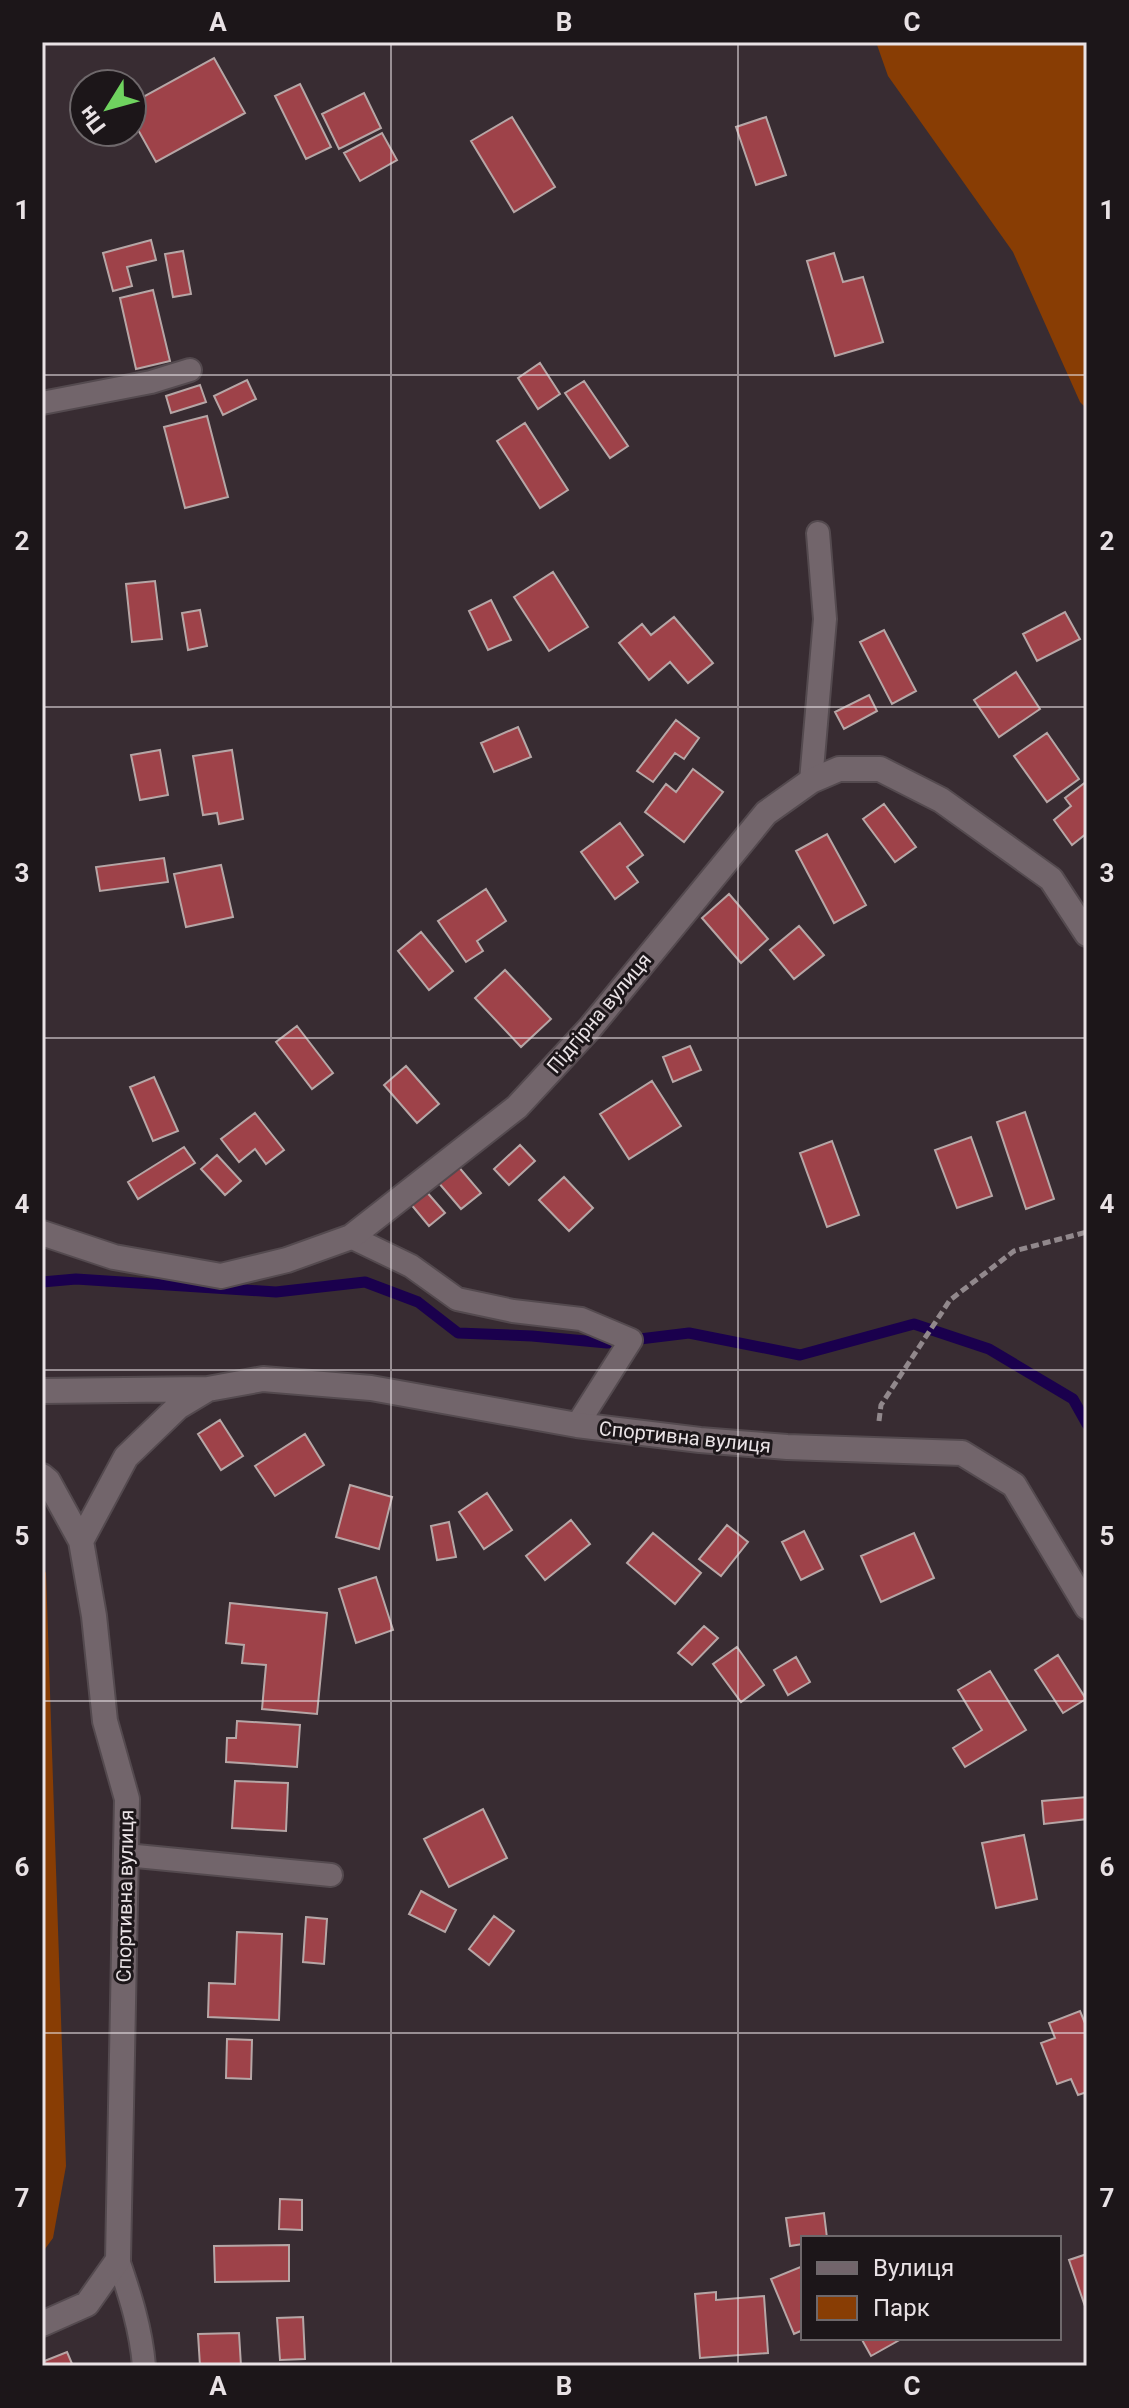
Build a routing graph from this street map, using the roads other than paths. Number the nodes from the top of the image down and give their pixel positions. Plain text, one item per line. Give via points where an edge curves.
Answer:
1 (190, 370) dead end
2 (42, 403) edge
3 (818, 533) dead end
4 (811, 781) junction
5 (1087, 934) edge
6 (42, 1233) edge
7 (351, 1237) junction
8 (208, 1389) junction
9 (42, 1391) edge
10 (577, 1425) junction
11 (42, 1476) edge
12 (81, 1541) junction
13 (1087, 1607) edge
14 (126, 1855) junction
15 (331, 1875) dead end
16 (118, 2260) junction
17 (42, 2324) edge
18 (144, 2366) edge

1 - 2 lane
3 - 4 lane via 825,619
4 - 5 street, Підгірна вулиця via 839,769 880,769 941,800 1051,879
4 - 7 street, Підгірна вулиця via 766,813 590,1028 517,1107
6 - 7 street, Підгірна вулиця via 114,1257 221,1276
7 - 10 lane via 411,1266 457,1299 581,1319 631,1340
8 - 9 street, Спортивна вулиця
8 - 10 street, Спортивна вулиця via 263,1379 371,1388
8 - 12 street, Спортивна вулиця via 178,1407 126,1457
10 - 13 street, Спортивна вулиця via 758,1445 962,1453 1014,1485
11 - 12 street
12 - 14 street, Спортивна вулиця via 105,1721 127,1799
14 - 15 lane
14 - 16 street, Спортивна вулиця
16 - 17 street via 87,2304
16 - 18 lane via 139,2327

